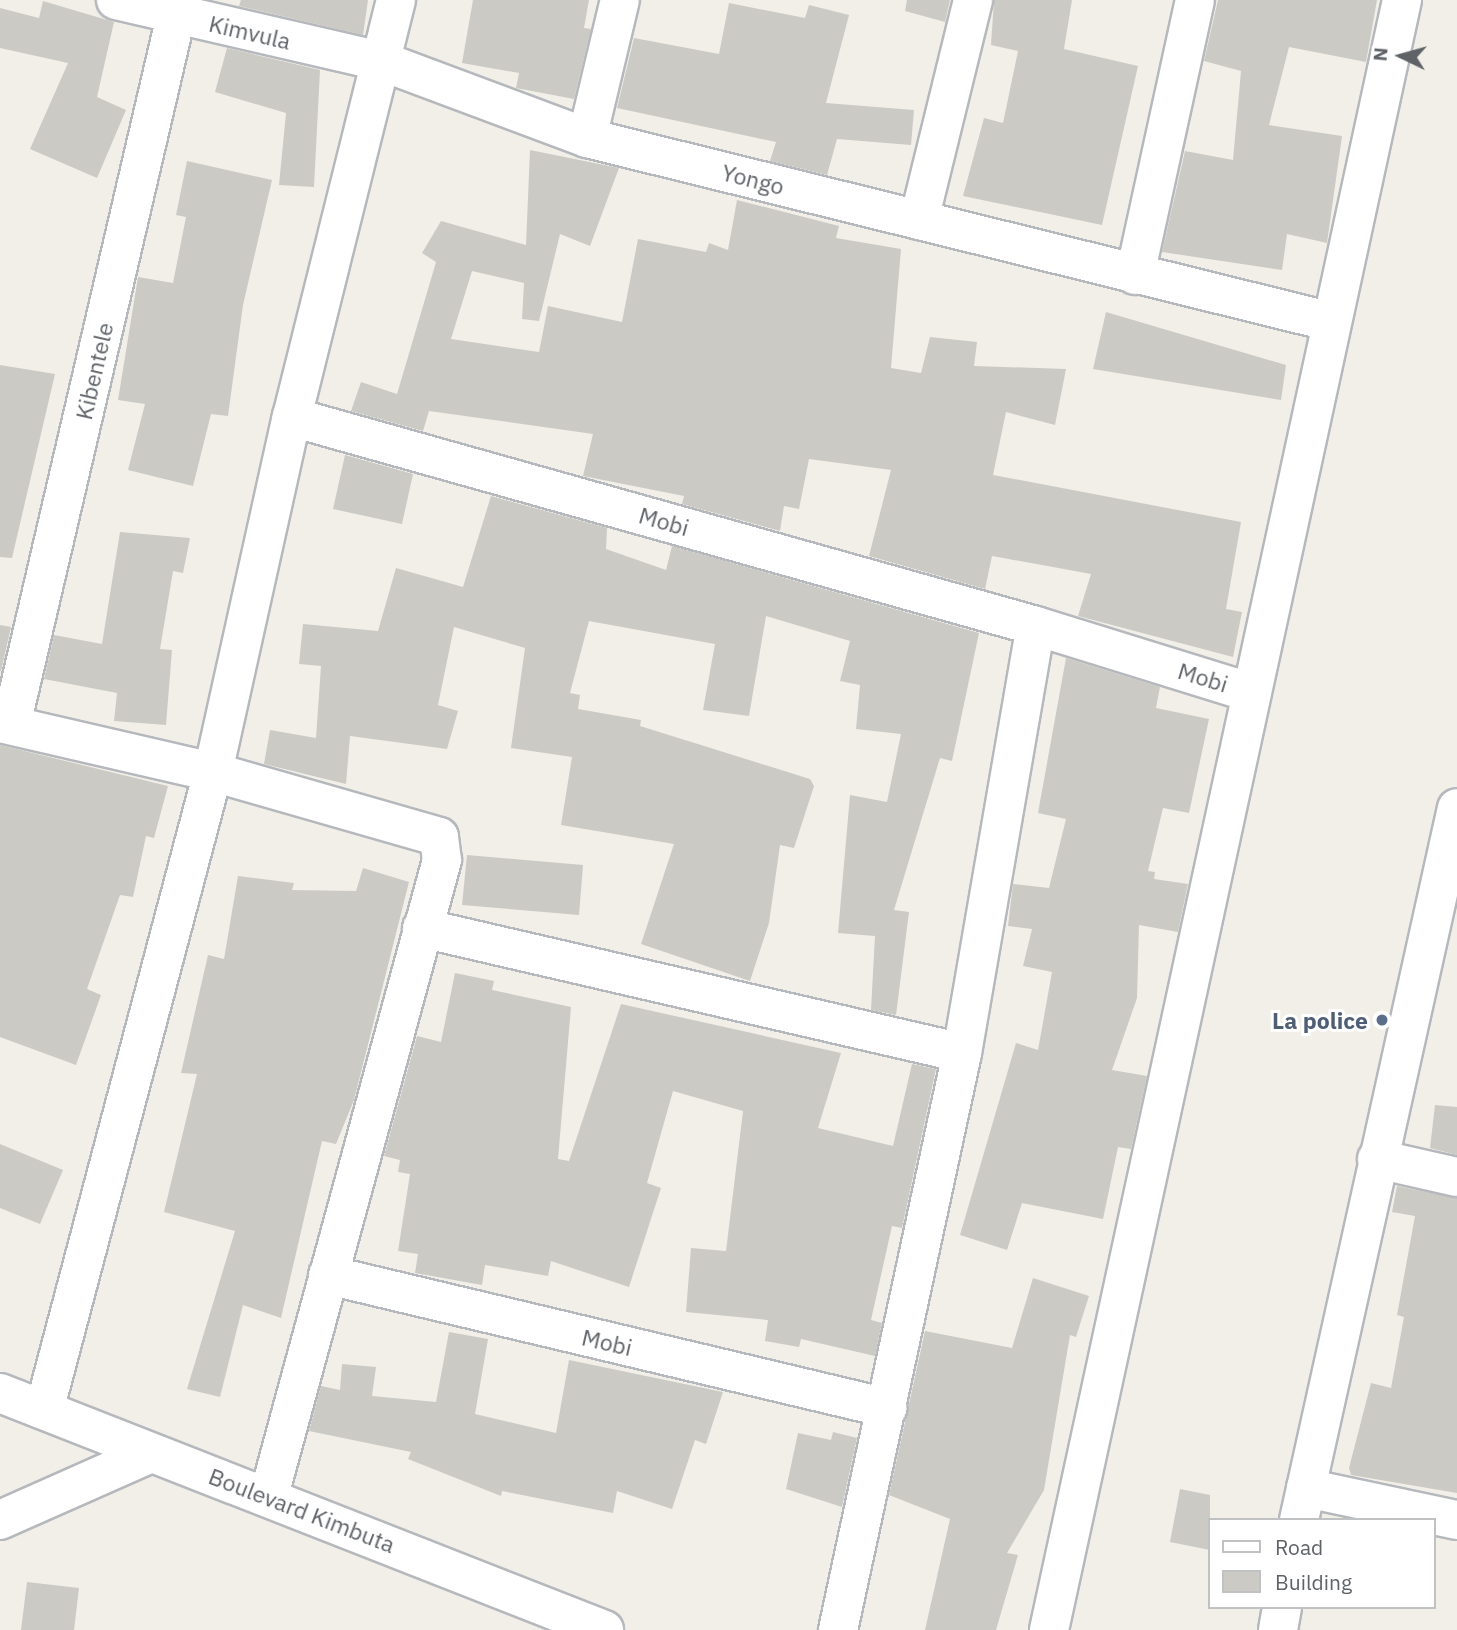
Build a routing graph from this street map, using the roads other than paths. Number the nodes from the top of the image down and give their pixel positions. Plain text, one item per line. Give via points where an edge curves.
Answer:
1 (116, 0) edge
2 (396, 0) edge
3 (620, 0) edge
4 (973, 0) edge
5 (1195, 0) edge
6 (1402, 0) edge
7 (176, 16) junction
8 (384, 62) junction
9 (587, 138) junction
10 (919, 220) junction
11 (1135, 275) junction
12 (1332, 322) junction
13 (292, 417) junction
14 (1036, 626) junction
15 (1249, 692) junction
16 (6, 724) edge
17 (213, 772) junction
18 (1457, 808) edge
19 (422, 928) junction
20 (962, 1053) junction
21 (1377, 1159) junction
22 (1457, 1177) edge
23 (328, 1275) junction
24 (0, 1393) edge
25 (45, 1407) junction
26 (887, 1408) junction
27 (151, 1453) junction
28 (269, 1495) junction
29 (1303, 1504) edge
30 (0, 1520) edge
31 (1457, 1520) edge
32 (1282, 1609) edge
33 (604, 1630) edge
34 (838, 1630) edge
35 (1049, 1630) edge
36 (1278, 1630) edge

1 - 7 street, Kimvula
2 - 8 street
3 - 9 street
4 - 10 street
5 - 11 street
6 - 12 street
7 - 8 street, Kimvula
7 - 16 street, Kibentele
8 - 9 street, Yongo
8 - 13 street
9 - 10 street, Yongo
10 - 11 street, Yongo
11 - 12 street, Yongo
12 - 15 street
13 - 14 street, Mobi
13 - 17 street
14 - 15 street, Mobi
14 - 20 street
15 - 35 street
16 - 17 street
17 - 19 street via 439,837 442,860
17 - 25 street
18 - 21 street
19 - 20 street
19 - 23 street
20 - 26 street
21 - 22 street
21 - 29 street
23 - 26 street, Mobi
23 - 28 street
24 - 25 street, Boulevard Kimbuta
25 - 27 street, Boulevard Kimbuta
26 - 34 street
27 - 28 street, Boulevard Kimbuta
27 - 30 street
28 - 33 street, Boulevard Kimbuta
29 - 31 street
32 - 36 street

